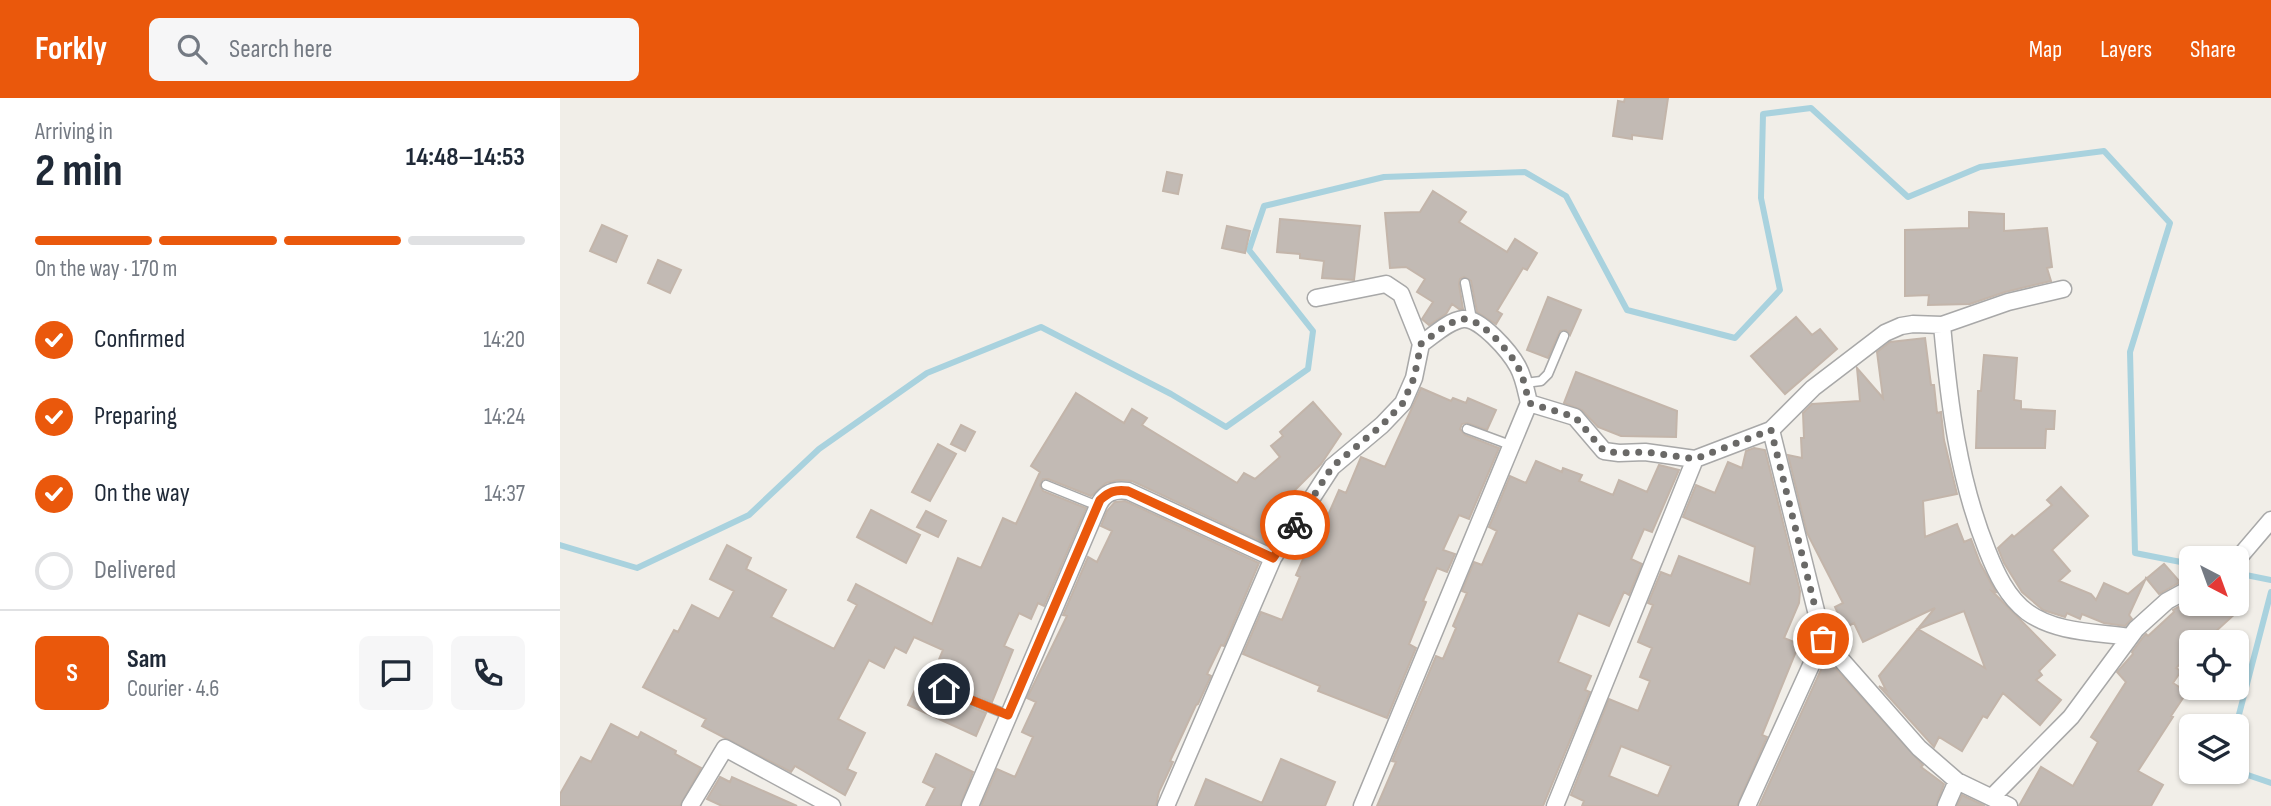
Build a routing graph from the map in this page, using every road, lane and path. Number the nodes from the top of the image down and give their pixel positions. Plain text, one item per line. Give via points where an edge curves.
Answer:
1 (1465, 283) dead end
2 (2063, 289) dead end
3 (1316, 298) dead end
4 (1472, 319) junction
5 (1942, 325) junction
6 (1564, 335) dead end
7 (1421, 344) junction
8 (1525, 383) junction
9 (1529, 403) junction
10 (1467, 429) dead end
11 (1771, 430) junction
12 (1513, 446) junction
13 (1695, 459) junction
14 (1046, 485) dead end
15 (1098, 506) junction
16 (2271, 520) edge
17 (2249, 547) edge
18 (1273, 558) junction
19 (2179, 594) edge
20 (2130, 638) junction
21 (1823, 639) junction
22 (944, 689) dead end
23 (1008, 715) junction
24 (1957, 781) junction
25 (1993, 796) junction
26 (690, 806) edge
27 (832, 806) edge
28 (970, 806) edge
29 (1166, 806) edge
30 (1362, 806) edge
31 (1555, 806) edge
32 (1747, 806) edge
33 (1946, 806) edge
34 (2009, 806) edge

1 - 4 lane
2 - 5 street
3 - 7 street via 1386,284 1401,294
4 - 7 street via 1460,319
4 - 8 street via 1494,336 1518,366
5 - 11 street via 1913,324 1885,333 1813,388
5 - 20 street via 1961,469 1978,526 2003,584 2021,607 2044,621 2076,631
6 - 8 lane via 1548,374 1541,381
7 - 18 street via 1403,403 1332,467
8 - 9 street
9 - 12 street
9 - 13 street via 1575,417 1604,451
10 - 12 lane
11 - 13 street
11 - 21 street
12 - 30 street
13 - 31 street
14 - 15 lane
15 - 18 street via 1109,492 1128,491
15 - 23 street
16 - 17 street
18 - 29 street
19 - 20 street
20 - 25 street via 2071,717
21 - 24 street via 1919,748
21 - 32 street
22 - 23 lane
23 - 28 street
24 - 25 street
24 - 33 street
25 - 34 street
26 - 27 street via 724,748

